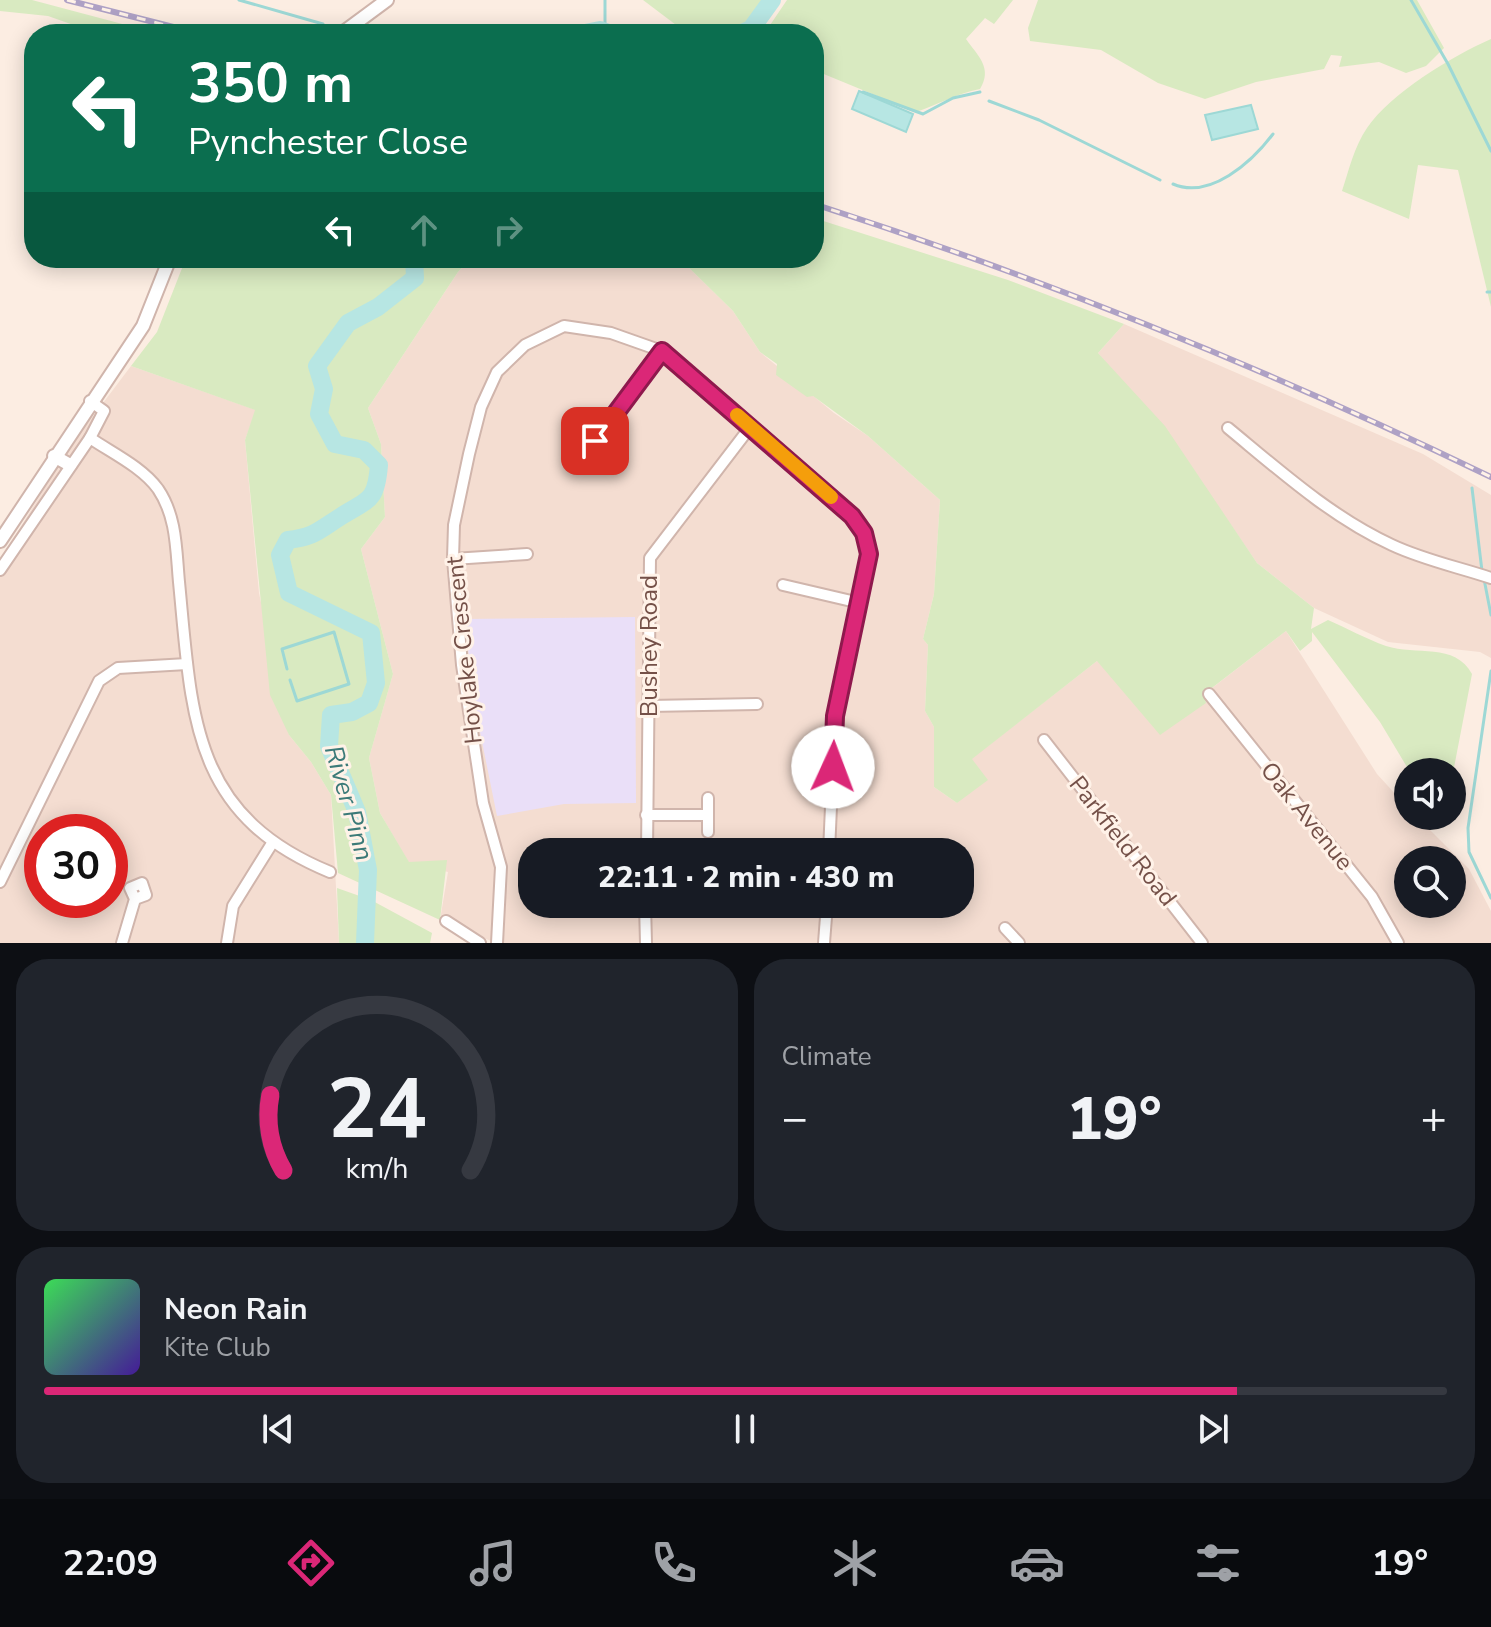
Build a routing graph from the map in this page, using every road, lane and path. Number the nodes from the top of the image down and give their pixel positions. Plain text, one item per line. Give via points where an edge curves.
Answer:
1 (387, 0) edge
2 (355, 24) edge
3 (166, 268) edge
4 (662, 351) junction
5 (90, 401) junction
6 (751, 426) junction
7 (1228, 428) dead end
8 (90, 438) junction
9 (54, 456) junction
10 (579, 464) dead end
11 (70, 465) junction
12 (0, 541) edge
13 (527, 554) dead end
14 (453, 559) junction
15 (0, 570) edge
16 (1486, 576) edge
17 (783, 585) dead end
18 (860, 603) junction
19 (187, 664) junction
20 (1209, 694) dead end
21 (757, 704) dead end
22 (649, 706) junction
23 (1044, 740) dead end
24 (708, 798) dead end
25 (646, 815) junction
26 (707, 815) junction
27 (708, 832) dead end
28 (647, 838) edge
29 (829, 838) edge
30 (271, 845) junction
31 (330, 872) dead end
32 (0, 882) edge
33 (135, 899) dead end
34 (645, 918) edge
35 (826, 918) edge
36 (446, 921) dead end
37 (1005, 928) dead end
38 (122, 943) edge
39 (227, 943) edge
40 (480, 943) edge
41 (497, 943) edge
42 (646, 943) edge
43 (824, 943) edge
44 (1019, 943) edge
45 (1202, 943) edge
46 (1398, 943) edge

1 - 2 street
3 - 5 street via 143,326
4 - 6 street, Hoylake Crescent
4 - 10 street
4 - 14 street, Hoylake Crescent via 611,333 564,326 525,345 497,372 469,454 454,525
5 - 8 street via 104,411
5 - 9 street
6 - 18 street, Hoylake Crescent via 852,516 864,533 869,554
6 - 22 street, Bushey Road via 650,558
7 - 16 street via 1300,487 1368,532 1433,562
8 - 11 street
8 - 19 street via 156,487 173,518
9 - 11 street
9 - 12 street
11 - 15 street
13 - 14 street
14 - 41 street, Hoylake Crescent via 462,665 483,803 501,867
17 - 18 street
18 - 29 street, Hoylake Crescent via 835,716
19 - 30 street via 205,756 235,807
19 - 32 street via 118,668 99,681
20 - 46 street, Oak Avenue via 1372,897
21 - 22 street
22 - 25 street, Bushey Road
23 - 45 street, Parkfield Road
24 - 26 street
25 - 26 street
25 - 28 street, Bushey Road
26 - 27 street
30 - 31 street
30 - 39 street via 233,906
33 - 38 street
34 - 42 street
35 - 43 street
36 - 40 street
37 - 44 street

